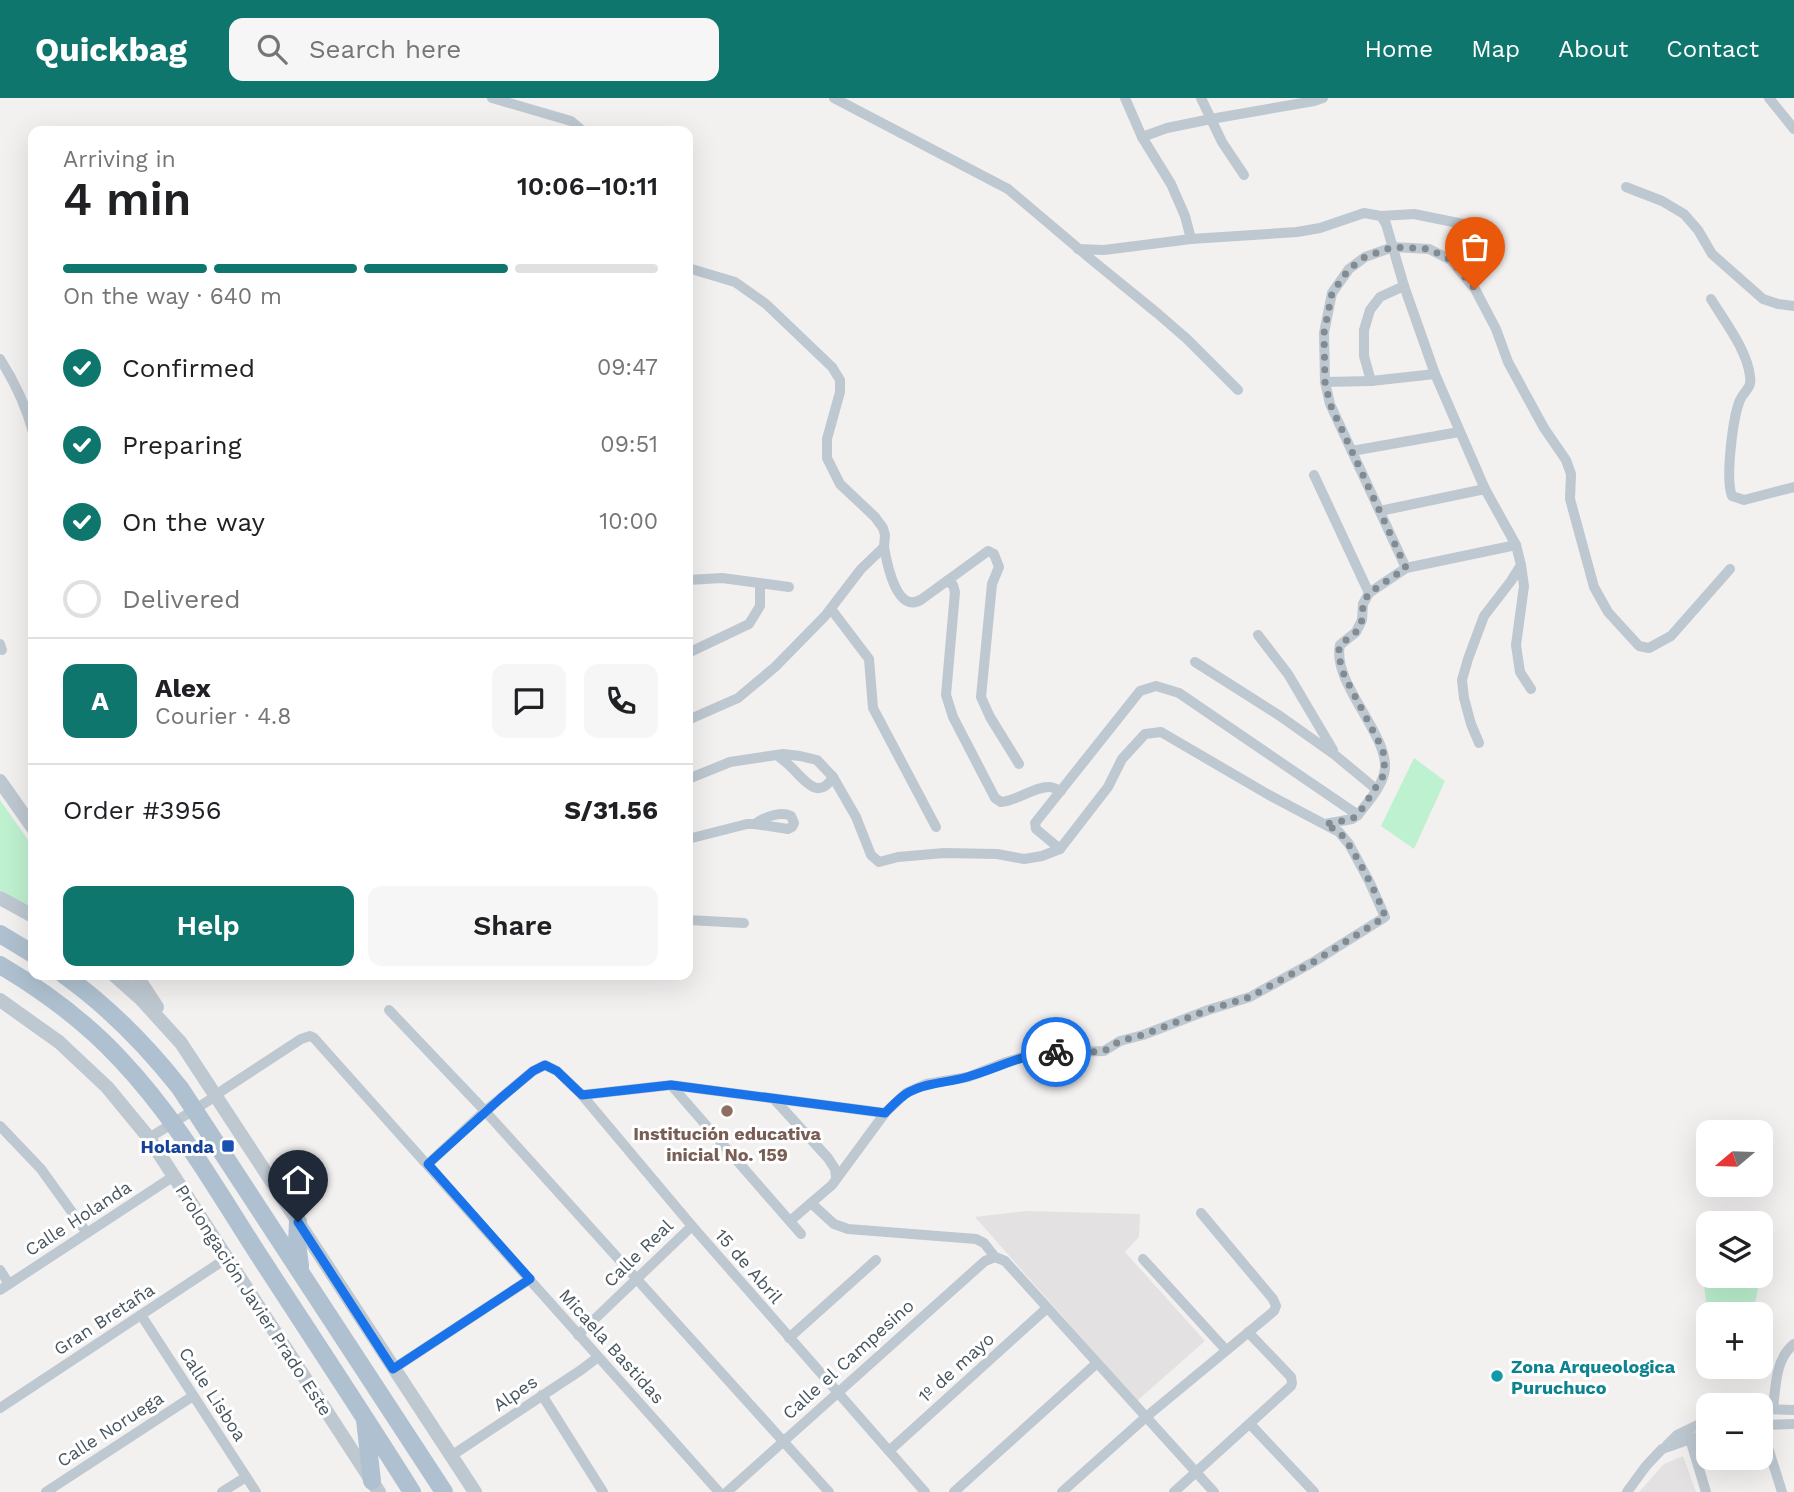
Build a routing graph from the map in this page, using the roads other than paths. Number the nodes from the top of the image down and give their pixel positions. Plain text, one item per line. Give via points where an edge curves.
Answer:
1 (492, 98) edge
2 (834, 98) edge
3 (1125, 98) edge
4 (1201, 98) edge
5 (1322, 98) edge
6 (1769, 98) edge
7 (1211, 119) junction
8 (577, 126) edge
9 (1794, 129) edge
10 (1142, 137) junction
11 (1244, 175) dead end
12 (1626, 187) dead end
13 (1381, 216) junction
14 (1473, 226) dead end
15 (1191, 239) junction
16 (1393, 247) junction
17 (1078, 248) junction
18 (693, 269) edge
19 (1404, 286) junction
20 (1712, 299) dead end
21 (1794, 306) edge
22 (0, 359) edge
23 (1435, 373) junction
24 (1371, 381) junction
25 (1325, 382) junction
26 (1238, 390) dead end
27 (28, 416) edge
28 (1459, 432) junction
29 (1352, 450) junction
30 (1314, 475) dead end
31 (1794, 487) edge
32 (1485, 489) junction
33 (1380, 511) junction
34 (1516, 545) junction
35 (884, 547) junction
36 (1521, 565) junction
37 (1406, 568) junction
38 (1730, 569) dead end
39 (693, 580) edge
40 (947, 581) junction
41 (760, 584) junction
42 (789, 587) dead end
43 (1369, 593) junction
44 (831, 609) junction
45 (1258, 635) dead end
46 (693, 651) edge
47 (1195, 662) dead end
48 (1531, 690) dead end
49 (693, 718) edge
50 (1479, 743) dead end
51 (777, 755) junction
52 (1335, 755) junction
53 (1019, 764) dead end
54 (693, 776) edge
55 (833, 777) junction
56 (0, 781) edge
57 (1376, 789) junction
58 (1061, 791) junction
59 (1358, 815) junction
60 (28, 821) edge
61 (755, 824) dead end
62 (1325, 824) junction
63 (936, 827) dead end
64 (693, 838) edge
65 (1060, 849) junction
66 (0, 898) edge
67 (28, 913) edge
68 (693, 920) edge
69 (744, 923) dead end
70 (0, 934) edge
71 (28, 951) edge
72 (0, 965) edge
73 (72, 980) edge
74 (120, 980) edge
75 (139, 980) edge
76 (0, 1000) edge
77 (389, 1010) dead end
78 (181, 1043) junction
79 (671, 1085) junction
80 (582, 1095) junction
81 (216, 1096) junction
82 (774, 1099) junction
83 (195, 1109) junction
84 (485, 1111) junction
85 (885, 1113) junction
86 (172, 1124) junction
87 (0, 1126) edge
88 (149, 1138) junction
89 (428, 1164) junction
90 (174, 1176) junction
91 (836, 1177) junction
92 (811, 1203) junction
93 (1202, 1213) dead end
94 (790, 1221) junction
95 (298, 1222) junction
96 (692, 1226) junction
97 (88, 1233) junction
98 (801, 1234) dead end
99 (995, 1257) junction
100 (228, 1258) junction
101 (1143, 1259) dead end
102 (876, 1260) dead end
103 (0, 1270) edge
104 (302, 1276) junction
105 (530, 1279) junction
106 (636, 1279) junction
107 (5, 1287) edge
108 (1047, 1308) junction
109 (141, 1315) junction
110 (1248, 1332) junction
111 (578, 1335) junction
112 (789, 1338) junction
113 (1794, 1343) edge
114 (1226, 1350) junction
115 (598, 1357) junction
116 (1097, 1363) junction
117 (393, 1369) junction
118 (836, 1393) junction
119 (193, 1395) junction
120 (542, 1395) junction
121 (0, 1408) edge
122 (1773, 1408) joint
123 (1794, 1410) edge
124 (364, 1417) junction
125 (1146, 1417) junction
126 (1250, 1424) junction
127 (1794, 1424) edge
128 (1696, 1425) edge
129 (1773, 1425) edge
130 (1696, 1436) edge
131 (1690, 1438) junction
132 (783, 1441) junction
133 (1662, 1449) junction
134 (889, 1451) junction
135 (451, 1456) junction
136 (1773, 1463) edge
137 (1196, 1472) junction
138 (246, 1476) junction
139 (375, 1486) edge
140 (46, 1492) edge
141 (222, 1492) edge
142 (256, 1492) edge
143 (412, 1492) edge
144 (443, 1492) edge
145 (475, 1492) edge
146 (603, 1492) edge
147 (719, 1492) edge
148 (727, 1492) edge
149 (829, 1492) edge
150 (925, 1492) edge
151 (954, 1492) edge
152 (1062, 1492) edge
153 (1174, 1492) edge
154 (1214, 1492) edge
155 (1314, 1492) edge
156 (1628, 1492) edge
157 (1706, 1492) edge
158 (1782, 1492) edge

1 - 8 street
2 - 17 street via 1008,189
3 - 10 street
4 - 7 street
5 - 7 street
6 - 9 street
7 - 10 street
7 - 11 street
10 - 15 street via 1171,184
12 - 21 street via 1684,214 1712,254 1763,299
13 - 14 street via 1414,214
13 - 15 street via 1364,213 1297,232
13 - 16 street
15 - 17 street via 1104,250
16 - 19 street
16 - 25 street via 1365,257 1349,269 1332,293 1324,333
16 - 38 street via 1429,249 1451,260 1475,289 1508,362 1566,460 1571,474 1570,499 1594,587 1608,612 1639,646 1649,648 1671,636
17 - 26 street via 1177,330
18 - 35 street via 735,282 766,304 832,367 840,380 840,392 827,439 827,458 840,484 883,528
19 - 23 street
19 - 24 street via 1380,297 1370,310 1364,356
20 - 31 street via 1745,357 1750,375 1734,424 1728,481 1732,496 1744,500
22 - 27 street
23 - 24 street
23 - 28 street
24 - 25 street
25 - 29 street
28 - 29 street
28 - 32 street
29 - 33 street
30 - 43 street
32 - 33 street
32 - 34 street
33 - 37 street
34 - 36 street
34 - 37 street
35 - 40 street via 896,588 910,603
35 - 44 street
36 - 48 street via 1524,586 1516,645 1520,672
36 - 50 street via 1484,616 1462,680
37 - 43 street
39 - 41 street via 722,578
40 - 53 street via 988,551 994,554 999,567 992,584 981,697
40 - 58 street via 955,592 946,695 995,798 1009,802 1049,787
41 - 42 street
41 - 46 street via 760,606 749,624
43 - 57 street via 1356,632 1340,645 1338,654 1383,750 1385,773
44 - 49 street via 738,698
44 - 63 street via 870,659 873,708
45 - 52 street via 1288,674
47 - 52 street
51 - 54 street via 730,762
51 - 55 street via 817,760
51 - 55 street via 810,786 825,787
52 - 57 street
55 - 65 street via 871,856 879,862 944,853 1024,859
56 - 60 street
57 - 59 street
58 - 59 street via 1140,691 1156,687 1179,694
58 - 65 street via 1034,826
59 - 62 street
61 - 64 street
62 - 65 street via 1160,732 1145,734 1122,759 1108,787
62 - 85 street via 1349,844 1383,911 1381,920 1250,997 1120,1041 1104,1051 1036,1053 968,1077 926,1084 906,1093
66 - 67 street
68 - 69 street
70 - 71 main road
72 - 86 main road, Prolongación Javier Prado Este via 105,1043
73 - 83 main road via 135,1036
74 - 78 street
75 - 78 street
76 - 88 street, Prolongación Javier Prado Este via 58,1042 107,1087
77 - 84 street
78 - 81 street
79 - 80 street
79 - 82 street
79 - 94 street
80 - 84 street, 15 de Abril via 545,1065
80 - 96 street, 15 de Abril
81 - 83 street
81 - 89 street, Micaela Bastidas via 310,1036
81 - 95 street
82 - 85 street
82 - 91 street via 828,1158
83 - 86 street
83 - 104 main road
84 - 89 street
84 - 106 street
85 - 91 street
86 - 88 street
86 - 124 main road, Prolongación Javier Prado Este
87 - 97 street via 41,1169
88 - 90 street, Prolongación Javier Prado Este
89 - 105 street, Micaela Bastidas
90 - 97 street, Calle Holanda
90 - 100 street, Prolongación Javier Prado Este
91 - 92 street
92 - 94 street
92 - 99 street via 834,1224 848,1229 976,1239
93 - 110 street via 1275,1302 1274,1311
94 - 98 street
95 - 104 main road
95 - 117 street
96 - 106 street, Calle Real
96 - 112 street, 15 de Abril
97 - 107 street, Calle Holanda
99 - 108 street
99 - 118 street, Calle el Campesino
100 - 109 street, Gran Bretaña
100 - 139 street, Prolongación Javier Prado Este
101 - 114 street
102 - 112 street
103 - 107 street
104 - 144 main road
105 - 111 street, Micaela Bastidas
105 - 117 street
106 - 111 street, Calle Real
106 - 132 street
108 - 116 street
108 - 134 street, 1º de mayo
109 - 119 street, Calle Lisboa
109 - 121 street, Gran Bretaña
110 - 114 street
110 - 126 street via 1292,1383
111 - 115 street, Micaela Bastidas
112 - 118 street, 15 de Abril
113 - 122 street via 1779,1367
114 - 125 street
115 - 120 street, Alpes
115 - 147 street, Micaela Bastidas
116 - 125 street
116 - 151 street
117 - 135 street
118 - 132 street, Calle el Campesino
118 - 134 street, 15 de Abril
119 - 138 street, Calle Lisboa
119 - 140 street, Calle Noruega
120 - 135 street, Alpes
120 - 146 street
122 - 123 street
124 - 139 main road
124 - 143 main road, Prolongación Javier Prado Este
125 - 137 street
125 - 152 street
126 - 137 street
126 - 155 street
127 - 129 street
128 - 133 street
130 - 131 street
131 - 133 street
131 - 157 street
132 - 148 street, Calle el Campesino
132 - 149 street
133 - 156 street
134 - 150 street, 15 de Abril
135 - 145 street
136 - 158 street
137 - 153 street
137 - 154 street
138 - 141 street
138 - 142 street, Calle Lisboa

